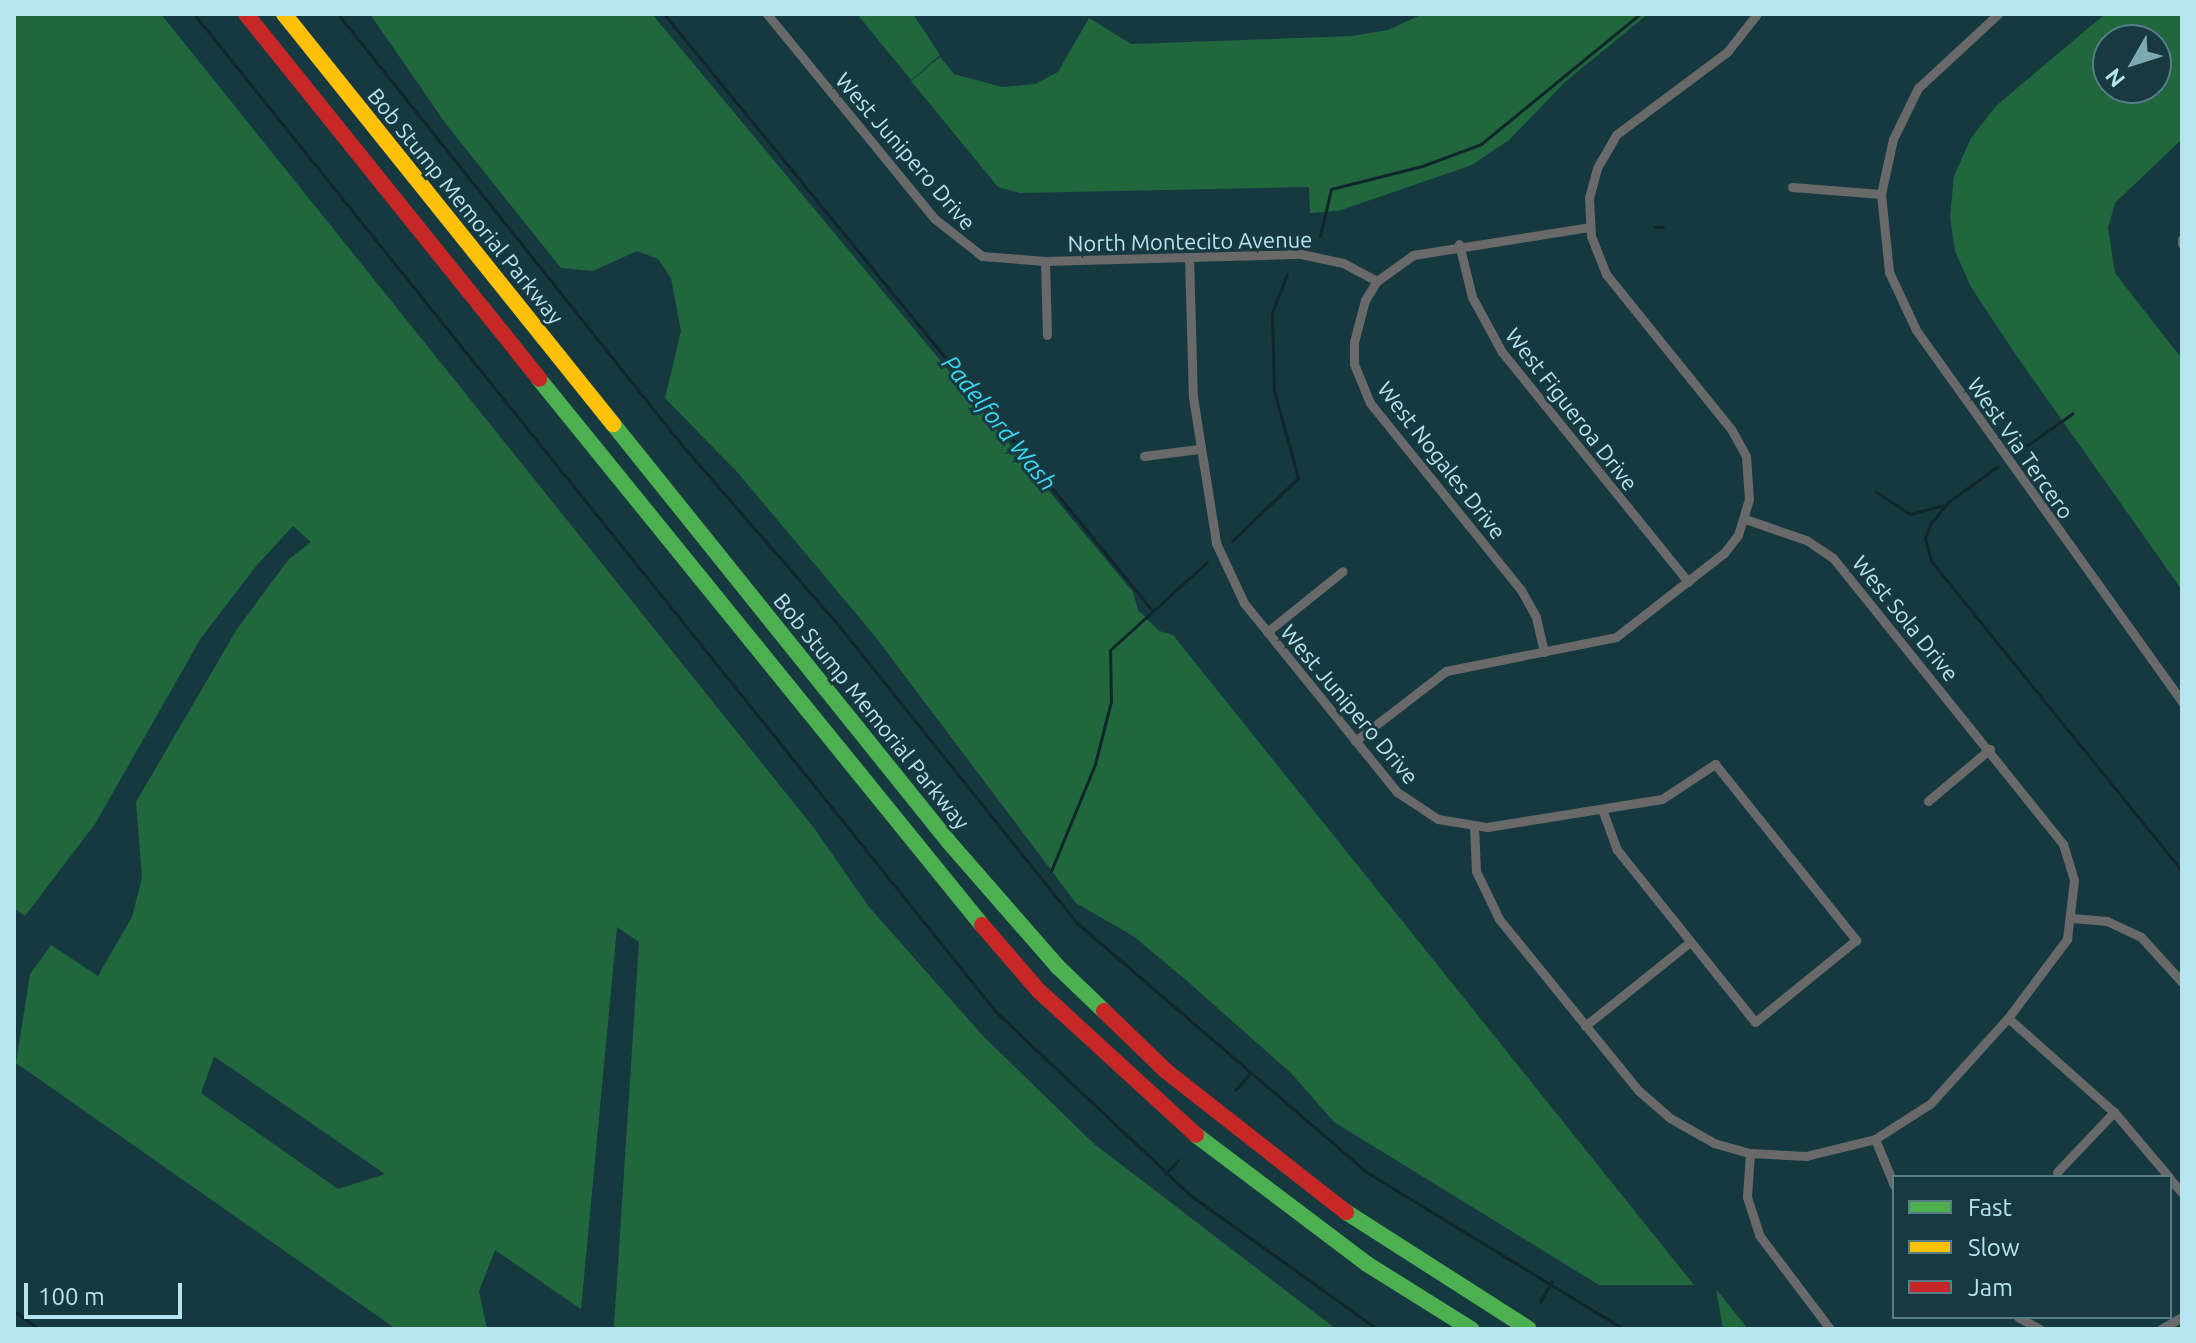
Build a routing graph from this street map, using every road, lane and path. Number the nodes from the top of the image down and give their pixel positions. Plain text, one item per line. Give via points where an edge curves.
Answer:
1 (246, 14) edge
2 (284, 14) edge
3 (767, 14) edge
4 (1757, 14) edge
5 (1998, 14) edge
6 (1792, 187) dead end
7 (1881, 194) junction
8 (1589, 227) junction
9 (1459, 244) junction
10 (1189, 257) junction
11 (1045, 261) junction
12 (1377, 281) junction
13 (1047, 335) dead end
14 (1199, 449) junction
15 (1144, 456) dead end
16 (1745, 519) junction
17 (1343, 571) dead end
18 (1688, 582) junction
19 (1267, 632) junction
20 (1544, 652) junction
21 (2182, 701) edge
22 (1355, 741) junction
23 (1990, 749) junction
24 (1928, 801) dead end
25 (1602, 809) junction
26 (1474, 827) junction
27 (2072, 918) junction
28 (1690, 942) junction
29 (2182, 982) edge
30 (2008, 1018) junction
31 (1585, 1026) junction
32 (2114, 1112) junction
33 (1875, 1139) junction
34 (1750, 1153) junction
35 (2057, 1172) dead end
36 (2166, 1175) edge
37 (1892, 1180) edge
38 (2182, 1317) edge
39 (2022, 1319) edge
40 (1471, 1329) edge
41 (1529, 1329) edge
42 (1830, 1329) edge
43 (2040, 1329) edge
44 (2161, 1329) edge

1 - 40 highway via 918,852 1039,991 1152,1099 1246,1177 1358,1258
2 - 41 highway, Bob Stump Memorial Parkway via 956,851 1057,966 1166,1071 1280,1166 1408,1255
3 - 11 street, West Junipero Drive via 950,236 982,256
4 - 8 street via 1727,52 1617,134 1593,180
5 - 7 street, West Via Tercero via 1918,88 1893,139
6 - 7 street
7 - 21 street, West Via Tercero via 1882,228 1896,294 2001,452
8 - 9 street
8 - 16 street via 1606,274 1740,442 1751,480
9 - 12 street via 1413,255
9 - 18 street, West Figueroa Drive via 1472,297 1496,344
10 - 11 street, North Montecito Avenue
10 - 12 street, North Montecito Avenue via 1318,256
10 - 14 street, West Junipero Drive via 1190,361
11 - 13 street
12 - 20 street, West Nogales Drive via 1365,300 1354,342 1361,384 1378,415 1521,590 1536,617
14 - 15 street
14 - 19 street, West Junipero Drive via 1216,543 1244,603
16 - 18 street via 1724,553
16 - 23 street, West Sola Drive via 1806,540 1833,558
17 - 19 street
18 - 20 street via 1616,637
19 - 22 street, West Junipero Drive
20 - 22 street via 1446,671
22 - 26 street, West Junipero Drive via 1407,800 1438,819
23 - 24 street
23 - 27 street, West Sola Drive via 2063,844 2074,880
25 - 26 street
25 - 28 street via 1617,850
25 - 28 street via 1662,799 1715,764 1856,940 1755,1022
26 - 31 street via 1476,871 1492,908
27 - 29 street via 2107,921 2141,937
27 - 30 street, West Sola Drive via 2053,965
28 - 31 street
30 - 32 street
30 - 33 street, West Sola Drive via 1930,1104
31 - 34 street via 1660,1112 1702,1137
32 - 35 street
32 - 36 street
33 - 34 street, West Sola Drive via 1806,1156
33 - 37 street
34 - 42 street via 1747,1197 1759,1235
38 - 44 street
39 - 43 street

